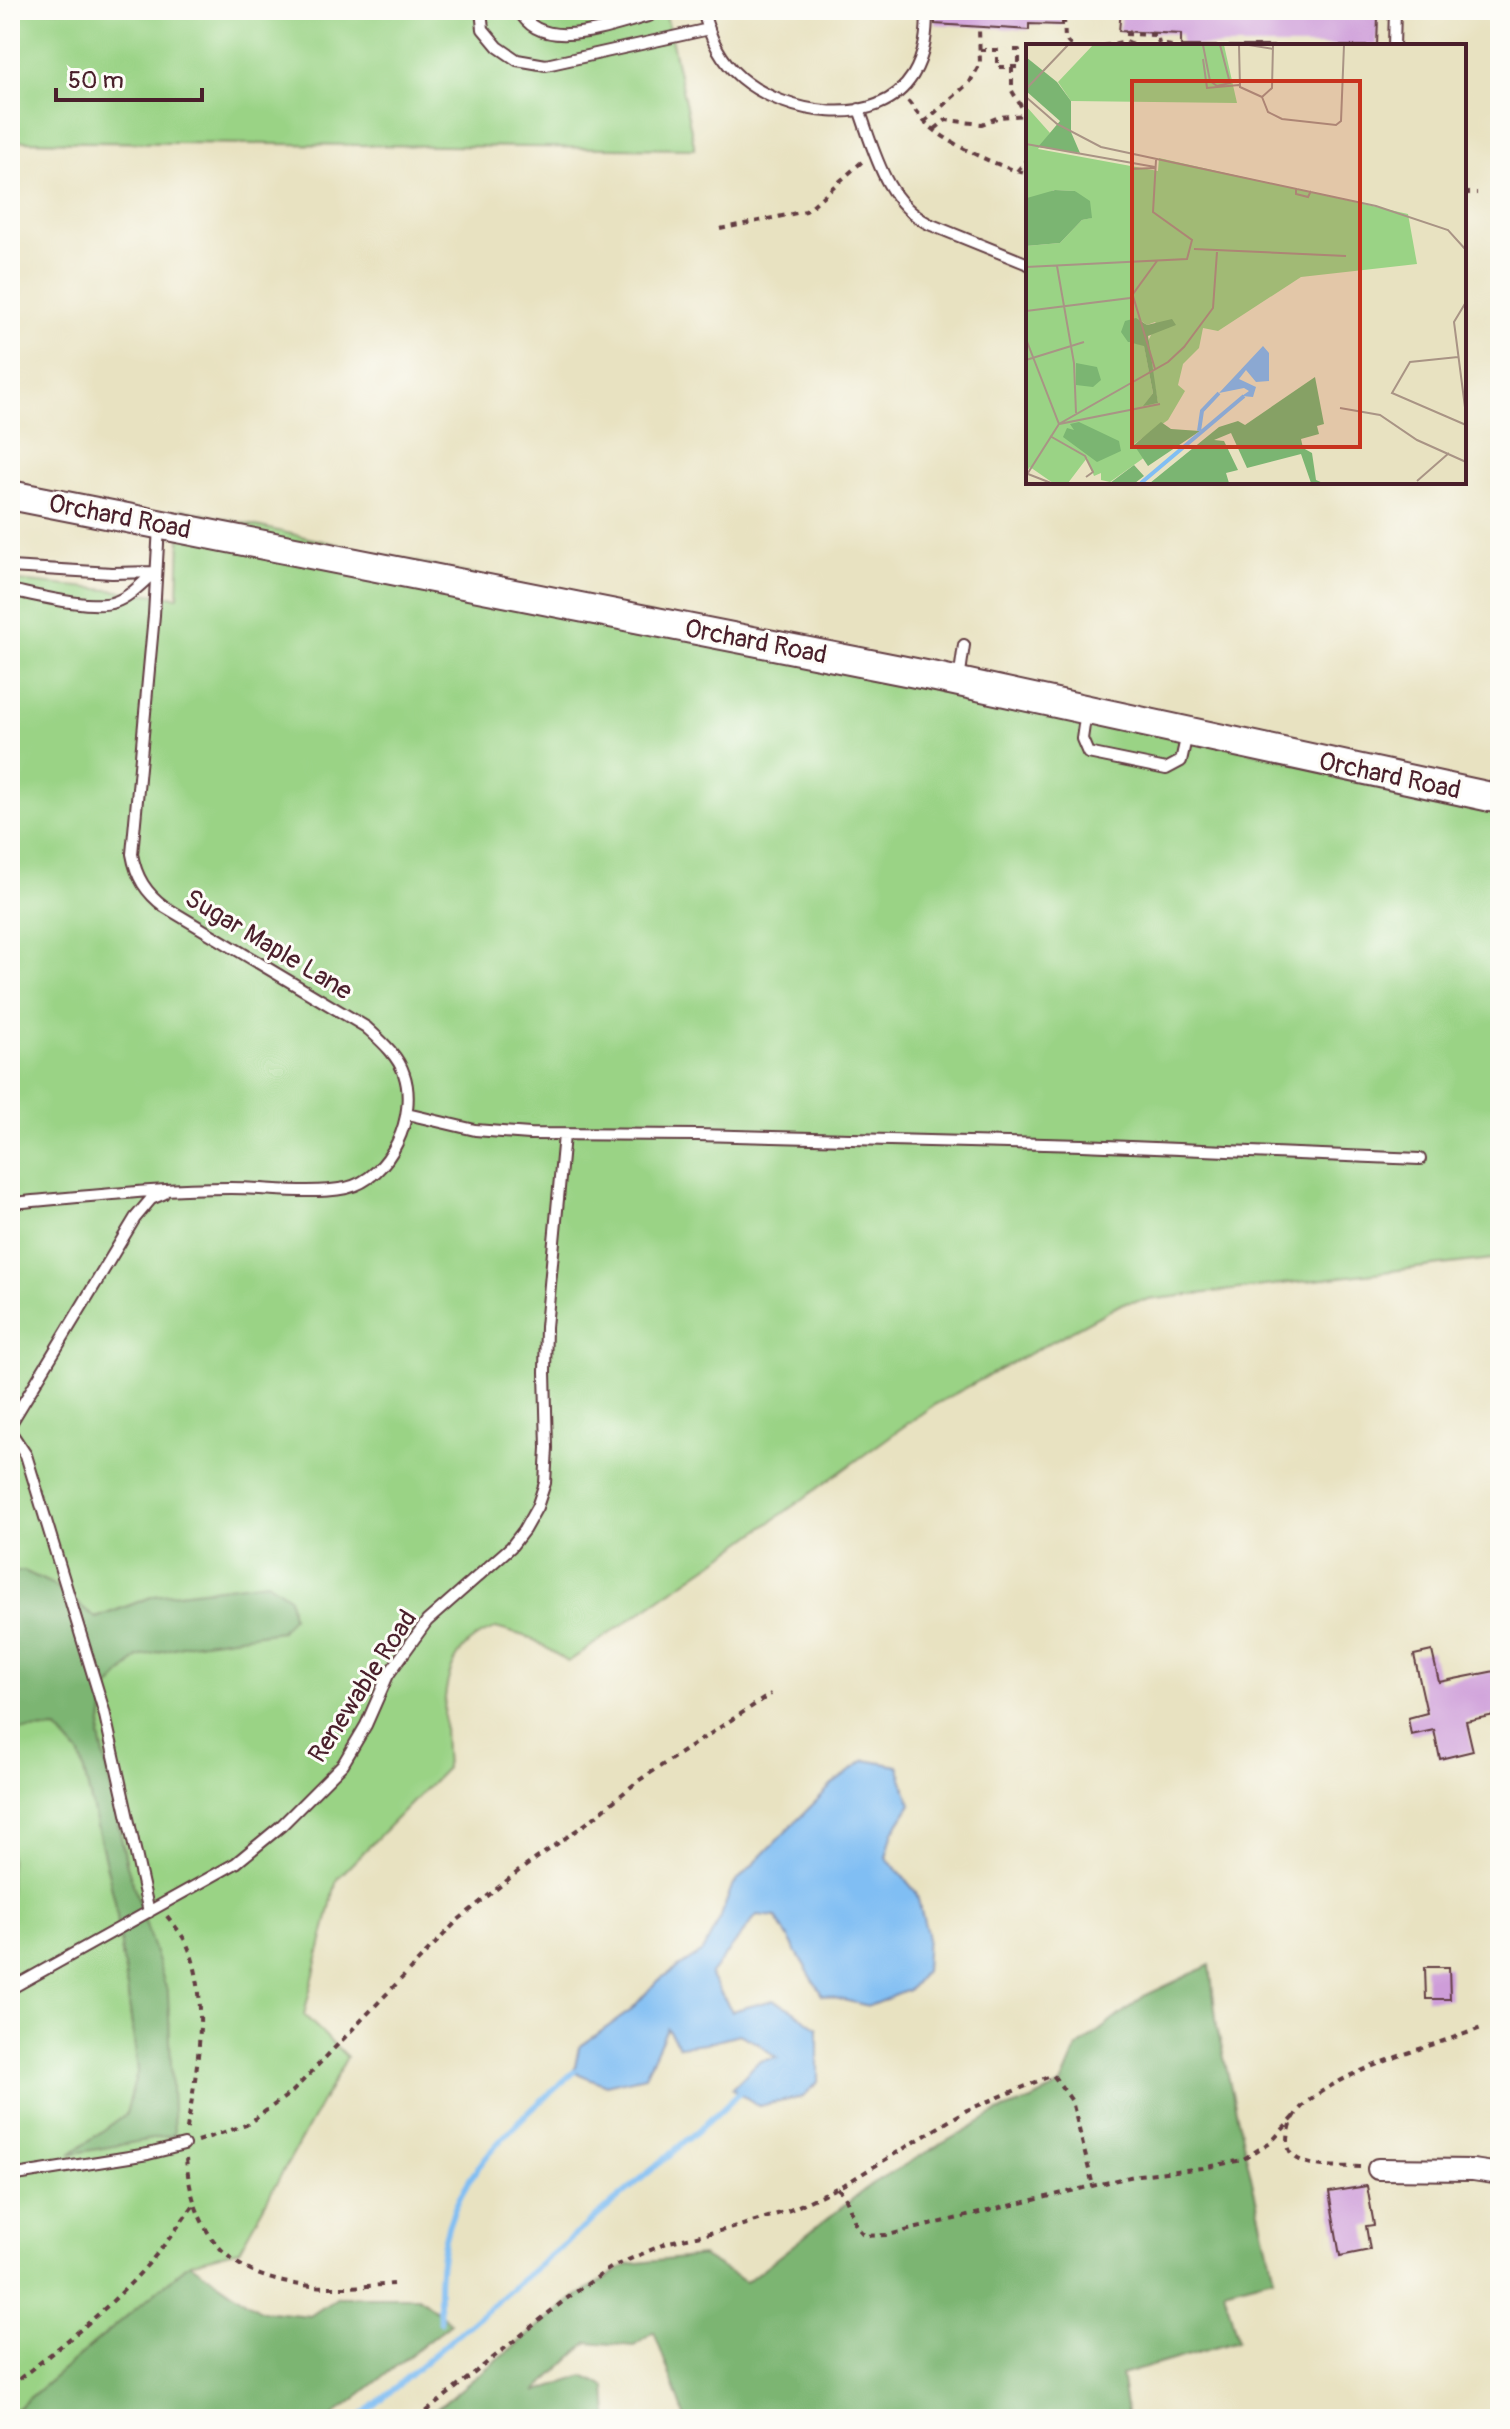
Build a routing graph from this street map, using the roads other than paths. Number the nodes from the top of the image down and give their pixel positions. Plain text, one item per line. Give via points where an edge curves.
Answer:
1 (481, 10) edge
2 (519, 10) edge
3 (648, 10) edge
4 (703, 10) edge
5 (927, 10) edge
6 (1395, 10) edge
7 (709, 29) junction
8 (1394, 44) edge
9 (859, 109) junction
10 (1026, 263) edge
11 (10, 495) edge
12 (159, 524) junction
13 (10, 567) edge
14 (155, 572) junction
15 (10, 590) edge
16 (964, 645) dead end
17 (958, 682) junction
18 (1086, 709) junction
19 (1187, 731) junction
20 (1500, 799) edge
21 (407, 1114) junction
22 (564, 1135) junction
23 (1420, 1159) dead end
24 (169, 1191) junction
25 (10, 1203) edge
26 (10, 1425) edge
27 (10, 1431) edge
28 (154, 1909) junction
29 (10, 1989) edge
30 (184, 2145) road end
31 (1378, 2169) road end
32 (1500, 2174) edge
33 (10, 2176) edge

1 - 7 lane via 483,29 498,47 517,60 546,65
2 - 3 lane via 545,34 564,36 649,16
4 - 7 lane
5 - 9 lane via 925,47 913,75 892,96
6 - 8 lane
7 - 9 lane via 726,63 771,97 812,109
9 - 10 lane via 885,179 901,205 940,229
11 - 12 street, Orchard Road
12 - 14 lane, Sugar Maple Lane
12 - 17 street, Orchard Road
13 - 14 lane
14 - 15 lane via 130,594 98,605
14 - 21 lane, Sugar Maple Lane via 132,854 135,872 151,897 165,907 366,1027 404,1074
16 - 17 lane
17 - 18 street, Orchard Road
18 - 19 street, Orchard Road
18 - 19 lane via 1082,739 1088,753 1166,769 1181,761
19 - 20 street, Orchard Road
21 - 22 lane via 475,1130
21 - 24 lane, Sugar Maple Lane via 384,1163 348,1187
22 - 23 lane via 1082,1145
22 - 28 lane, Renewable Road via 546,1327 547,1460 537,1507 511,1547 427,1621 388,1675 354,1747 335,1772 236,1863
24 - 25 lane, Sugar Maple Lane
24 - 26 lane via 151,1199 135,1218
27 - 28 lane via 26,1455 104,1711
28 - 29 lane, Renewable Road
30 - 33 lane
31 - 32 street

